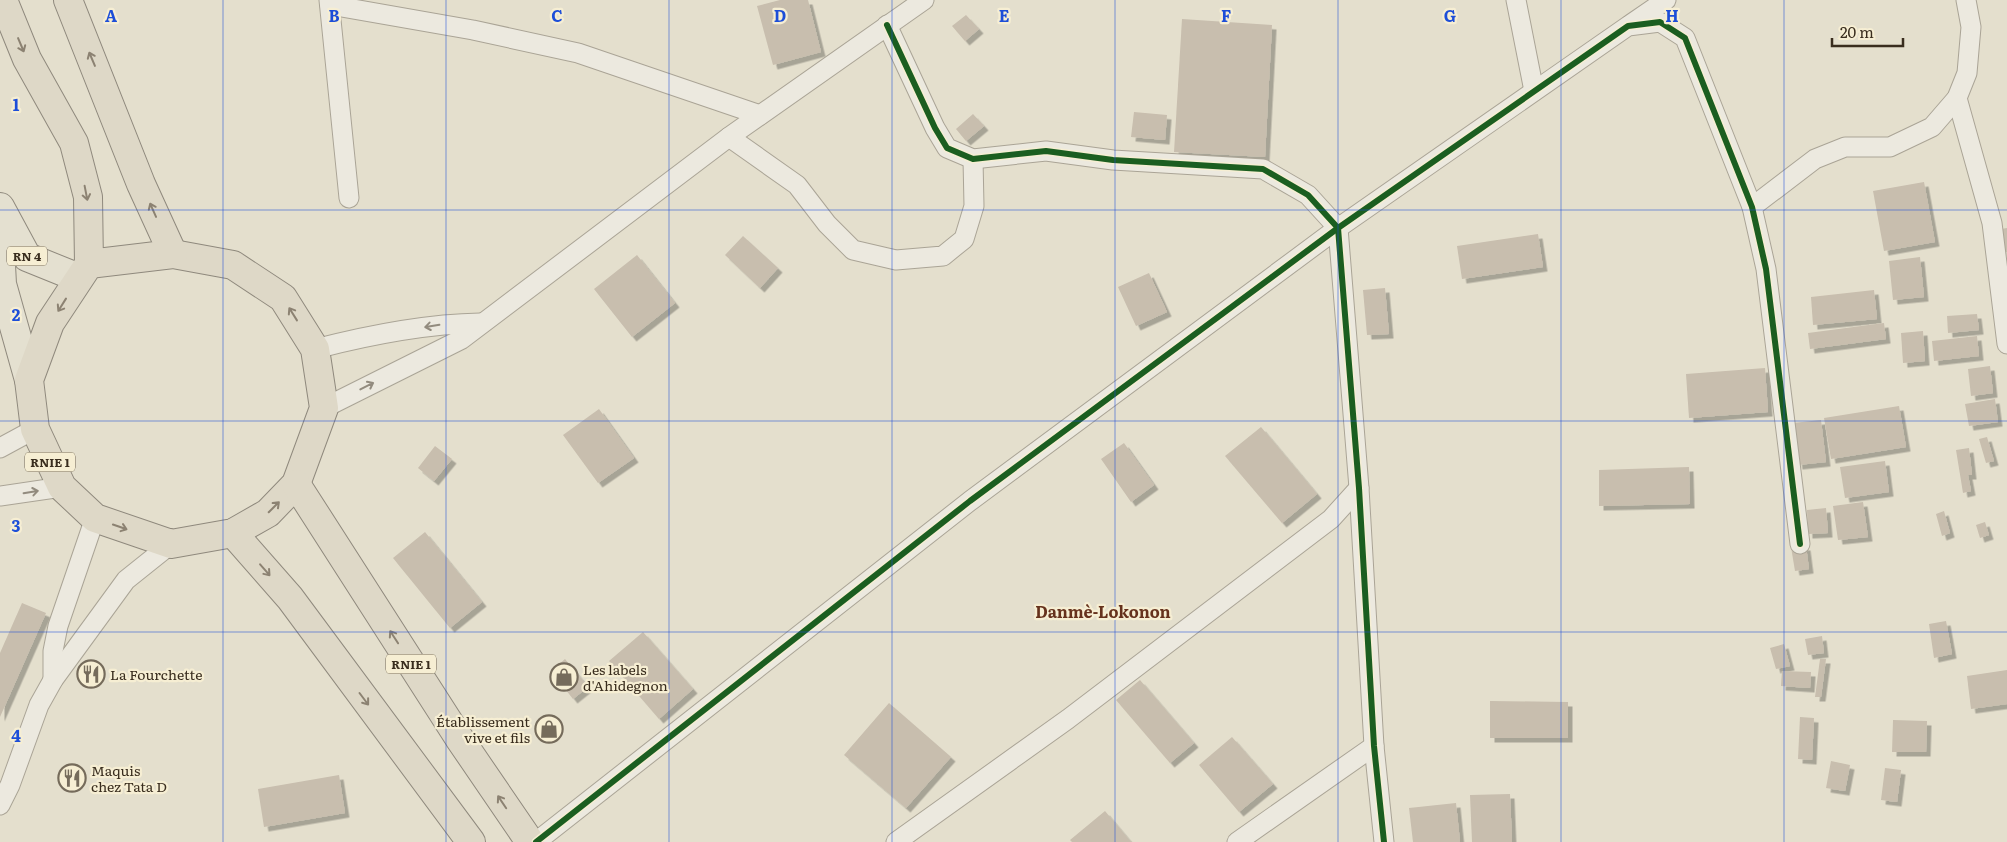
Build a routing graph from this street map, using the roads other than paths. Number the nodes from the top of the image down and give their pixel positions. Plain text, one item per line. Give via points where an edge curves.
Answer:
1 (3, 0) edge
2 (68, 0) edge
3 (924, 0) edge
4 (1516, 0) edge
5 (1666, 0) edge
6 (1966, 0) edge
7 (330, 3) edge
8 (886, 25) junction
9 (1628, 26) junction
10 (1534, 91) junction
11 (1957, 98) junction
12 (760, 115) junction
13 (729, 138) junction
14 (973, 159) junction
15 (349, 198) dead end
16 (0, 207) edge
17 (1752, 207) junction
18 (1338, 228) junction
19 (0, 246) edge
20 (173, 254) junction
21 (84, 271) junction
22 (480, 323) junction
23 (2007, 344) edge
24 (315, 349) junction
25 (29, 380) junction
26 (324, 408) junction
27 (36, 430) junction
28 (0, 448) edge
29 (296, 484) junction
30 (62, 487) junction
31 (1359, 488) junction
32 (0, 496) edge
33 (95, 518) junction
34 (233, 534) junction
35 (171, 544) junction
36 (1800, 544) dead end
37 (53, 680) junction
38 (1374, 746) junction
39 (0, 805) edge
40 (471, 842) edge
41 (530, 842) edge
42 (536, 842) edge
43 (896, 842) edge
44 (1237, 842) edge
45 (1384, 842) edge

1 -> 21 highway via 27,59 74,142 88,197
20 -> 2 highway via 141,184
3 - 8 street
4 - 10 street
5 - 9 street
6 - 11 street via 1971,27 1967,73
7 - 12 street via 578,53
7 - 15 street
8 - 12 street
8 - 14 street via 935,128 948,148
9 - 10 street
9 - 17 street via 1660,22 1685,38
10 - 18 street
11 - 17 street via 1932,127 1890,147 1845,147 1816,159
11 - 23 street via 1992,223
12 - 13 street
13 - 14 street via 798,185 827,224 853,250 896,260 943,256 964,239 974,206
13 - 22 street
14 - 18 street via 1046,151 1113,160 1263,169 1308,194
16 - 21 main road, RN 4 via 27,257
17 - 36 street via 1766,269
18 - 31 street
18 - 42 street via 970,501
19 - 25 main road, RN 4 via 2,284
20 - 21 highway, RNIE 1
24 -> 20 highway, RNIE 1 via 283,298 232,264
21 -> 25 highway, RNIE 1 via 50,323
22 -> 24 street via 438,324
26 -> 22 street via 438,352
24 - 26 highway, RNIE 1
25 - 27 highway, RNIE 1
26 - 29 highway, RNIE 1
27 - 28 street
27 - 30 highway, RNIE 1
34 -> 29 highway, RNIE 1 via 268,513
41 -> 29 highway, RNIE 1 via 459,738
32 -> 30 street
30 - 33 highway, RNIE 1
31 - 38 street
31 - 43 street via 1331,519 1068,719
33 -> 35 highway, RNIE 1
33 - 37 street via 58,626 53,651
34 - 35 highway, RNIE 1
34 -> 40 highway via 290,598
35 - 37 street via 126,580
37 - 39 street via 39,706
38 - 44 street
38 - 45 street

